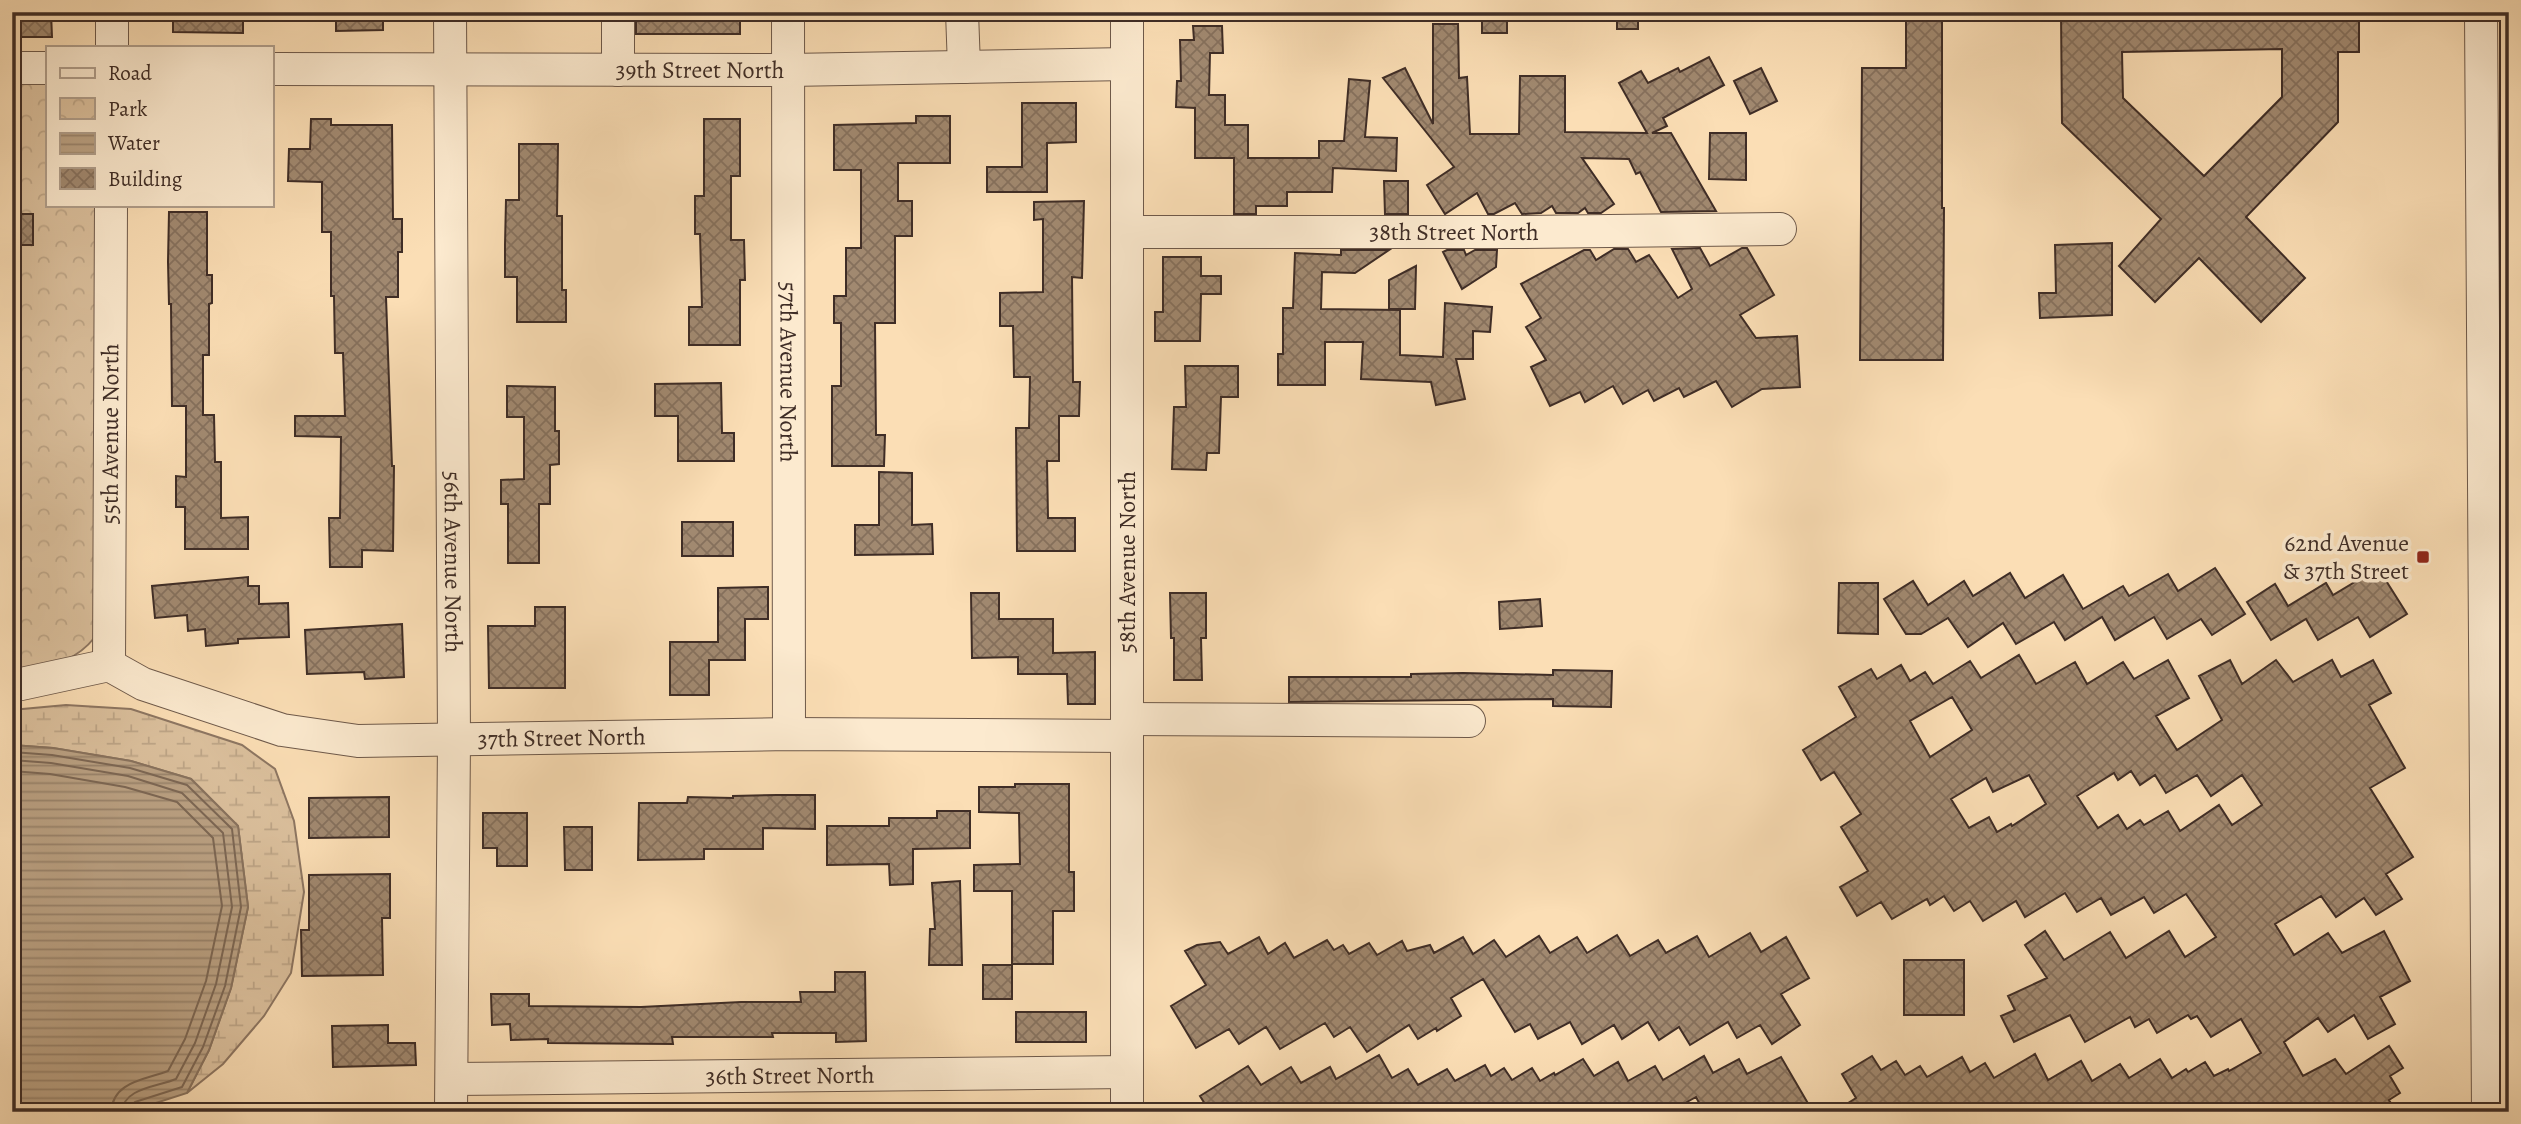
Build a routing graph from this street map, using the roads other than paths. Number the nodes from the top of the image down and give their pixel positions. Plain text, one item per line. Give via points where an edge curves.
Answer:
1 (112, 12) edge
2 (450, 12) edge
3 (618, 12) edge
4 (789, 12) edge
5 (962, 12) edge
6 (1127, 12) edge
7 (2490, 27) edge
8 (112, 46) edge
9 (1127, 64) junction
10 (964, 67) junction
11 (12, 68) edge
12 (46, 68) edge
13 (273, 69) edge
14 (450, 70) junction
15 (618, 70) junction
16 (789, 70) junction
17 (2495, 198) edge
18 (111, 206) edge
19 (1780, 229) dead end
20 (1127, 232) junction
21 (2496, 395) edge
22 (110, 665) junction
23 (12, 686) edge
24 (1469, 721) dead end
25 (1127, 727) junction
26 (789, 734) junction
27 (454, 739) junction
28 (1127, 1073) junction
29 (452, 1079) junction
30 (451, 1112) edge
31 (1128, 1112) edge
32 (2488, 1112) edge

1 - 8 street
2 - 14 street, 56th Avenue North
3 - 15 street
4 - 16 street, 57th Avenue North
5 - 10 street
6 - 9 street, 58th Avenue North
7 - 17 street
9 - 10 street, 39th Street North
9 - 20 street, 58th Avenue North
10 - 16 street, 39th Street North
11 - 12 street
13 - 14 street, 39th Street North
14 - 15 street, 39th Street North
14 - 27 street, 56th Avenue North
15 - 16 street, 39th Street North
16 - 26 street, 57th Avenue North
17 - 21 street
18 - 22 street, 55th Avenue North
19 - 20 street, 38th Street North
20 - 25 street, 58th Avenue North
21 - 32 street
22 - 23 street
22 - 27 street, 37th Street North via 143,684 282,730 358,741
24 - 25 street, 37th Street North
25 - 26 street, 37th Street North
25 - 28 street, 58th Avenue North
26 - 27 street, 37th Street North
27 - 29 street, 56th Avenue North
28 - 29 street, 36th Street North
28 - 31 street, 58th Avenue North
29 - 30 street, 56th Avenue North

